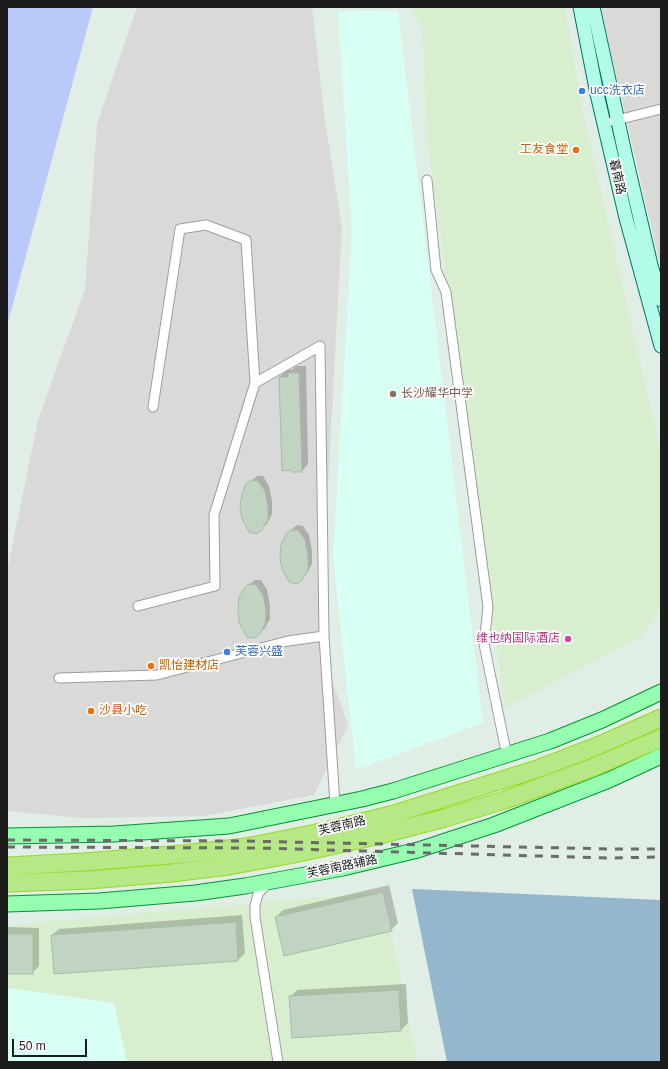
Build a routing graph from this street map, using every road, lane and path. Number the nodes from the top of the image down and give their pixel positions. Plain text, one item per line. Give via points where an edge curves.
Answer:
1 (580, 7) edge
2 (593, 7) edge
3 (661, 109) edge
4 (610, 122) junction
5 (427, 180) dead end
6 (661, 300) edge
7 (661, 346) edge
8 (255, 383) junction
9 (153, 407) dead end
10 (138, 606) dead end
11 (324, 636) junction
12 (59, 678) dead end
13 (661, 692) edge
14 (661, 718) edge
15 (661, 738) edge
16 (507, 756) junction
17 (661, 756) edge
18 (335, 804) junction
19 (7, 836) edge
20 (142, 857) junction
21 (7, 858) edge
22 (7, 866) edge
23 (274, 881) junction
24 (7, 883) edge
25 (7, 904) edge
26 (278, 1062) edge

1 - 4 main road, 暮南路
2 - 4 main road, 暮南路
3 - 4 street
4 - 6 main road, 暮南路
4 - 7 main road, 暮南路 via 638,267
5 - 16 street via 436,270 446,292 488,606 484,644
8 - 9 street via 246,240 206,225 180,229
8 - 10 street via 214,515 215,586
8 - 11 street via 320,346
11 - 12 street via 288,640 157,675
11 - 18 street
13 - 16 main road via 602,720
14 - 20 highway, 芙蓉南路 via 540,768 394,814 321,832 246,846
15 - 24 highway, 芙蓉南路 via 582,772 505,800 430,822 294,854 172,873
16 - 18 main road via 393,791
17 - 23 main road, 芙蓉南路辅路 via 535,810 450,840 371,861
18 - 19 main road via 229,826 108,835
20 - 21 highway
20 - 22 highway, 芙蓉南路
23 - 25 main road, 芙蓉南路辅路 via 146,898
23 - 26 street via 258,894 255,917

